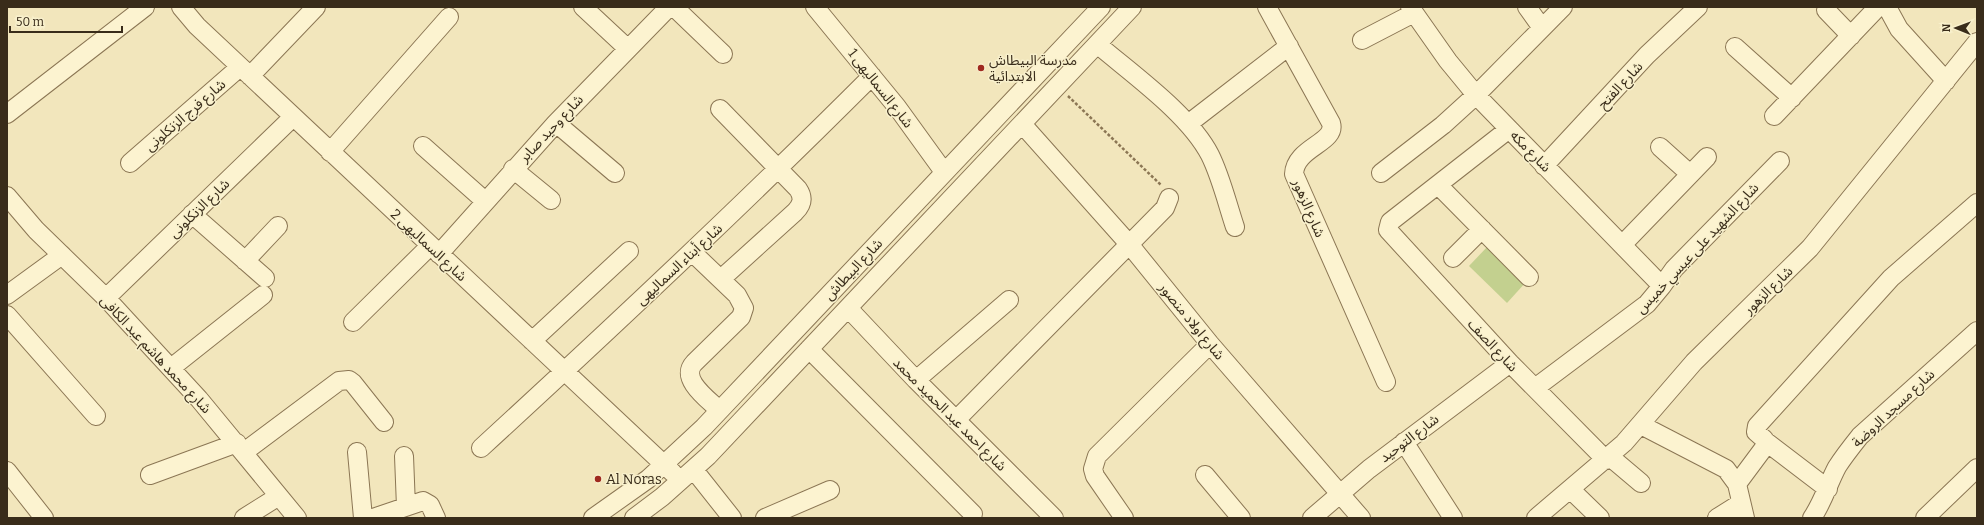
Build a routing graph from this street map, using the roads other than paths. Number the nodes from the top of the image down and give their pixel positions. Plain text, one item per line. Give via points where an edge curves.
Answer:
1 (145, 7) edge
2 (181, 7) edge
3 (316, 7) edge
4 (583, 7) edge
5 (669, 7) edge
6 (674, 7) edge
7 (1101, 7) edge
8 (1132, 7) edge
9 (1267, 7) edge
10 (1527, 7) edge
11 (1563, 7) edge
12 (1698, 7) edge
13 (1878, 7) edge
14 (1887, 7) edge
15 (818, 8) edge
16 (1412, 10) edge
17 (1826, 10) dead end
18 (449, 17) dead end
19 (1542, 28) junction
20 (1851, 36) junction
21 (1362, 40) dead end
22 (1977, 42) edge
23 (1097, 44) junction
24 (1289, 46) junction
25 (1735, 47) dead end
26 (627, 48) junction
27 (723, 54) dead end
28 (245, 71) junction
29 (872, 76) junction
30 (1946, 81) junction
31 (1476, 94) junction
32 (1792, 98) junction
33 (720, 109) dead end
34 (7, 114) edge
35 (1774, 116) dead end
36 (293, 117) junction
37 (556, 123) junction
38 (1022, 124) junction
39 (1188, 124) junction
40 (1509, 129) junction
41 (423, 146) dead end
42 (1660, 147) dead end
43 (330, 152) junction
44 (1707, 157) dead end
45 (1780, 161) dead end
46 (130, 163) dead end
47 (1544, 166) junction
48 (513, 169) junction
49 (779, 169) junction
50 (944, 172) junction
51 (616, 173) dead end
52 (1381, 173) dead end
53 (1690, 174) junction
54 (1438, 185) junction
55 (7, 196) edge
56 (1169, 198) road end
57 (551, 200) dead end
58 (485, 201) junction
59 (1977, 203) edge
60 (192, 214) junction
61 (278, 226) dead end
62 (1234, 227) dead end
63 (1482, 229) junction
64 (1129, 244) junction
65 (1622, 245) junction
66 (434, 250) junction
67 (630, 251) dead end
68 (692, 252) junction
69 (62, 255) junction
70 (1453, 258) dead end
71 (246, 261) junction
72 (1529, 277) dead end
73 (845, 278) junction
74 (721, 279) junction
75 (1662, 286) junction
76 (7, 295) edge
77 (861, 295) junction
78 (106, 298) junction
79 (1009, 300) dead end
80 (848, 308) junction
81 (7, 315) edge
82 (353, 322) dead end
83 (1977, 331) edge
84 (532, 341) junction
85 (1210, 344) junction
86 (809, 350) junction
87 (1510, 363) junction
88 (171, 368) junction
89 (564, 371) junction
90 (916, 380) junction
91 (1386, 382) dead end
92 (1535, 388) junction
93 (720, 410) junction
94 (96, 416) dead end
95 (956, 420) junction
96 (384, 422) dead end
97 (1641, 425) junction
98 (1765, 441) junction
99 (1404, 442) junction
100 (240, 448) junction
101 (481, 448) dead end
102 (356, 452) dead end
103 (404, 456) dead end
104 (1608, 458) junction
105 (665, 465) junction
106 (1977, 468) edge
107 (7, 470) edge
108 (150, 475) dead end
109 (687, 475) junction
110 (1205, 475) dead end
111 (1641, 483) dead end
112 (1737, 484) junction
113 (637, 488) junction
114 (1570, 489) junction
115 (1828, 489) junction
116 (830, 490) dead end
117 (1340, 494) junction
118 (279, 496) junction
119 (406, 507) junction
120 (1743, 511) edge
121 (651, 513) edge
122 (973, 514) dead end
123 (44, 518) edge
124 (244, 518) edge
125 (297, 518) edge
126 (363, 518) edge
127 (372, 518) edge
128 (436, 518) edge
129 (593, 518) edge
130 (634, 518) edge
131 (732, 518) edge
132 (765, 518) edge
133 (1054, 518) edge
134 (1124, 518) edge
135 (1241, 518) edge
136 (1312, 518) edge
137 (1361, 518) edge
138 (1454, 518) edge
139 (1536, 518) edge
140 (1600, 518) edge
141 (1717, 518) edge
142 (1812, 518) edge
143 (1925, 518) edge

1 - 34 street
2 - 28 street, شارع السماليهى 2 via 197,26
3 - 28 street, شارع فرج الزنكلونى
4 - 26 street
5 - 26 street, شارع وحيد صابر
6 - 27 street
7 - 50 street, شارع البيطاش
8 - 23 street, شارع البيطاش
9 - 24 street, شارع الزهور
10 - 19 street
11 - 19 street
12 - 47 street, شارع الفتح via 1647,55
13 - 20 street
14 - 30 street via 1899,29
15 - 29 street, شارع السماليهى 1
16 - 21 street
16 - 31 street, شارع مكه
17 - 20 street
18 - 43 street
19 - 31 street
20 - 32 street
22 - 30 street, شارع الزهور
23 - 38 street, شارع البيطاش
23 - 39 street
24 - 39 street
24 - 91 street, شارع الزهور via 1332,126 1330,135 1297,162 1296,181
25 - 32 street
26 - 37 street, شارع وحيد صابر
28 - 36 street, شارع السماليهى 2
28 - 46 street, شارع فرج الزنكلونى
29 - 49 street, شارع أبناء السماليهى
29 - 50 street, شارع السماليهى 1
30 - 97 street, شارع الزهور via 1810,248 1694,362
31 - 40 street, شارع مكه
31 - 52 street via 1422,143
32 - 35 street
33 - 49 street
36 - 43 street, شارع السماليهى 2
36 - 60 street, شارع الزنكلونى
37 - 48 street, شارع وحيد صابر
37 - 51 street
38 - 64 street, شارع اولاد منصور
38 - 77 street, شارع البيطاش
39 - 62 street via 1210,155
40 - 47 street, شارع مكه
40 - 54 street
41 - 58 street
42 - 53 street
43 - 66 street, شارع السماليهى 2
44 - 53 street
45 - 75 street, شارع الشهيد على عيسي خميس via 1674,269
47 - 65 street, شارع مكه
48 - 57 street
48 - 58 street, شارع وحيد صابر
49 - 68 street, شارع أبناء السماليهى
49 - 74 street via 800,192 800,206
50 - 73 street, شارع البيطاش
53 - 65 street
54 - 63 street
54 - 87 street, شارع الصف via 1389,225 1389,232
55 - 69 street, شارع محمد هاشم عبد الكافى
56 - 64 street via 1167,205
58 - 66 street, شارع وحيد صابر
59 - 98 street via 1891,278 1835,338 1757,426 1757,434
60 - 71 street
60 - 78 street, شارع الزنكلونى
61 - 71 street
63 - 70 street
63 - 72 street
64 - 85 street, شارع اولاد منصور
64 - 95 street
65 - 75 street, شارع مكه
66 - 82 street, شارع وحيد صابر
66 - 84 street, شارع السماليهى 2
67 - 84 street
68 - 74 street
68 - 89 street, شارع أبناء السماليهى
69 - 76 street
69 - 78 street, شارع محمد هاشم عبد الكافى
71 - 88 street via 264,287
73 - 77 street
73 - 93 street, شارع البيطاش
74 - 93 street via 740,298 743,313 691,366 689,375 692,382
75 - 92 street, شارع الشهيد على عيسي خميس via 1637,312
77 - 80 street, شارع البيطاش
78 - 88 street, شارع محمد هاشم عبد الكافى
79 - 90 street
80 - 86 street, شارع البيطاش
80 - 90 street, شارع احمد عبد الحميد محمد
81 - 94 street
83 - 115 street, شارع مسجد الروضة via 1860,436 1837,468
84 - 89 street, شارع السماليهى 2
85 - 117 street, شارع اولاد منصور
85 - 134 street via 1097,456 1093,469 1095,476
86 - 109 street, شارع البيطاش
86 - 122 street
87 - 92 street, شارع الصف
87 - 99 street, شارع التوحيد
88 - 100 street, شارع محمد هاشم عبد الكافى
89 - 101 street, شارع أبناء السماليهى
89 - 105 street, شارع السماليهى 2
90 - 95 street, شارع احمد عبد الحميد محمد
92 - 104 street, شارع الصف
93 - 105 street, شارع البيطاش
95 - 133 street, شارع احمد عبد الحميد محمد
96 - 100 street via 353,383 349,380 339,381
97 - 104 street, شارع الزهور
97 - 112 street via 1726,469
98 - 112 street via 1765,447
98 - 115 street
99 - 117 street, شارع التوحيد
99 - 138 street
100 - 108 street
100 - 118 street, شارع محمد هاشم عبد الكافى
102 - 126 street
103 - 119 street
104 - 111 street, شارع الصف
104 - 114 street, شارع الزهور
105 - 109 street, شارع السماليهى 2
105 - 113 street, شارع البيطاش
106 - 143 street
107 - 123 street
109 - 121 street, شارع البيطاش
109 - 131 street, شارع السماليهى 2
110 - 135 street
112 - 120 street
113 - 121 street
113 - 129 street, شارع البيطاش
114 - 139 street, شارع الزهور
114 - 140 street
115 - 142 street, شارع مسجد الروضة
116 - 132 street
117 - 136 street, شارع التوحيد
117 - 137 street, شارع اولاد منصور
118 - 124 street
118 - 125 street, شارع محمد هاشم عبد الكافى
119 - 127 street
119 - 128 street via 427,502
120 - 141 street
121 - 130 street, شارع البيطاش

